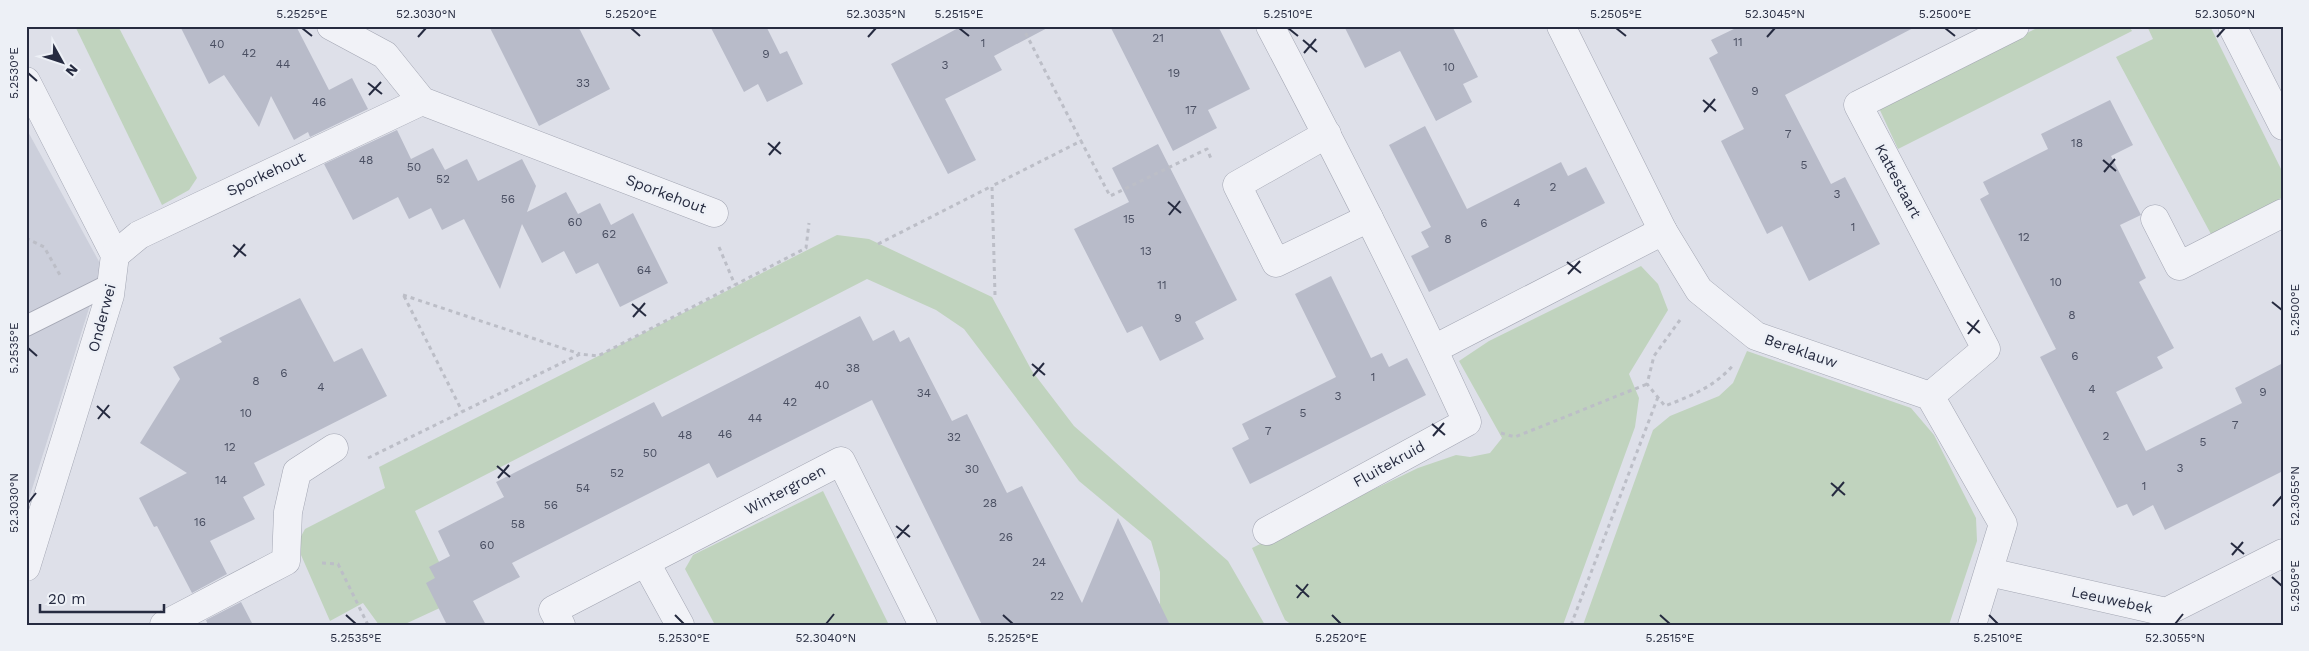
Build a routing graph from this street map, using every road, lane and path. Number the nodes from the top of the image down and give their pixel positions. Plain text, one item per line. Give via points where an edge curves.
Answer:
1 (332, 26) edge
2 (1022, 26) edge
3 (1270, 26) edge
4 (1561, 26) edge
5 (2015, 26) edge
6 (2232, 26) edge
7 (26, 81) edge
8 (422, 101) junction
9 (2283, 126) edge
10 (1326, 134) junction
11 (1080, 141) junction
12 (1237, 185) junction
13 (992, 186) junction
14 (714, 213) dead end
15 (2283, 213) edge
16 (1369, 218) junction
17 (2154, 219) dead end
18 (810, 223) dead end
19 (1663, 230) junction
20 (878, 244) dead end
21 (115, 256) junction
22 (112, 283) junction
23 (1699, 290) junction
24 (995, 295) dead end
25 (26, 326) edge
26 (1756, 336) junction
27 (1434, 349) junction
28 (580, 354) junction
29 (1647, 384) junction
30 (1930, 396) junction
31 (1658, 397) junction
32 (462, 411) junction
33 (1467, 422) junction
34 (334, 448) joint
35 (1266, 531) dead end
36 (2283, 553) edge
37 (286, 561) junction
38 (646, 563) junction
39 (26, 567) edge
40 (1989, 572) junction
41 (164, 625) edge
42 (368, 625) edge
43 (561, 625) edge
44 (680, 625) edge
45 (923, 625) edge
46 (1571, 625) edge
47 (1972, 625) edge

1 - 8 street via 385,55
2 - 11 path
3 - 10 street
4 - 19 street, Bereklauw
5 - 30 street, Kattestaart via 1858,105 1986,349
6 - 9 street
7 - 21 street
8 - 14 street, Sporkehout
8 - 21 street, Sporkehout via 139,235
10 - 12 street
10 - 16 street
11 - 12 path via 1110,196 1207,149 1218,174
11 - 13 path
12 - 16 street via 1276,264
13 - 20 path
13 - 24 path
15 - 17 street via 2179,266
16 - 27 street
18 - 28 path via 806,248 598,356
19 - 23 street, Bereklauw
19 - 27 street
21 - 22 street, Onderwei
22 - 25 lane
22 - 39 street, Onderwei
23 - 26 street, Bereklauw
23 - 29 path via 1654,356
26 - 30 street, Bereklauw
26 - 31 path via 1725,375 1698,393 1665,406
27 - 33 street
28 - 32 path
28 - 32 path via 404,295
29 - 31 path
29 - 33 path via 1515,437
30 - 40 street via 2003,524
31 - 46 path
32 - 34 path via 364,460
33 - 35 street, Fluitekruid
34 - 37 street via 297,472 288,512
36 - 40 street, Leeuwebek via 2166,612
37 - 41 street
37 - 42 path via 338,564
38 - 43 street, Wintergroen via 553,610
38 - 44 street
38 - 45 street, Wintergroen via 841,461
40 - 47 street

